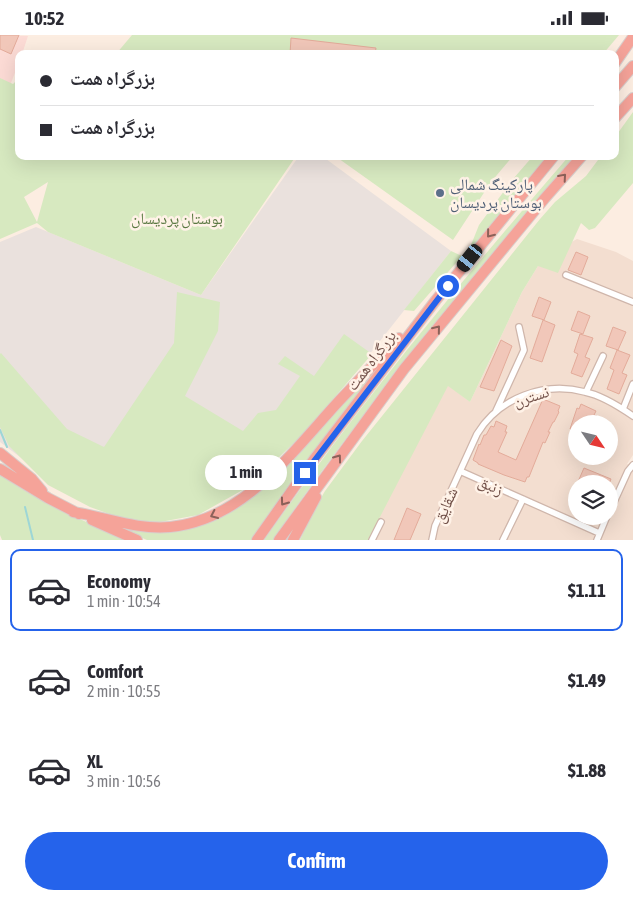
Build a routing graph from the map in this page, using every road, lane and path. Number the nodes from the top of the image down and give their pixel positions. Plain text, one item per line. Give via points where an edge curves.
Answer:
1 (633, 37) edge
2 (619, 57) edge
3 (633, 66) edge
4 (619, 82) edge
5 (633, 98) edge
6 (619, 114) edge
7 (551, 160) edge
8 (578, 160) edge
9 (566, 275) dead end
10 (436, 299) junction
11 (633, 302) edge
12 (519, 327) dead end
13 (602, 356) dead end
14 (633, 384) edge
15 (586, 392) junction
16 (623, 409) junction
17 (496, 411) junction
18 (633, 416) edge
19 (0, 453) edge
20 (633, 465) edge
21 (0, 469) edge
22 (460, 471) junction
23 (327, 473) junction
24 (631, 473) edge
25 (618, 497) edge
26 (48, 498) junction
27 (523, 499) junction
28 (73, 512) junction
29 (381, 522) dead end
30 (603, 525) edge
31 (599, 533) junction
32 (137, 540) edge
33 (257, 540) edge
34 (279, 540) edge
35 (293, 540) edge
36 (372, 540) edge
37 (432, 540) edge
38 (504, 540) edge
39 (598, 540) edge

1 - 2 highway
3 - 4 highway
5 - 6 highway
7 -> 10 highway, بزرگراه همت
23 -> 8 highway, بزرگراه همت via 404,369
9 - 11 street
10 -> 28 highway via 277,468 227,509 198,521 168,527 133,526
10 -> 33 highway, بزرگراه همت
12 - 17 street via 524,350
13 - 15 street
14 - 16 street
15 - 16 street, نسترن
15 - 17 street, نسترن via 562,388 541,390 516,398
16 - 18 street, نسترن
17 - 22 street, نسترن via 483,425
19 - 26 highway via 32,479
20 - 24 street
21 - 26 highway
22 - 27 street, زنبق
22 - 37 street, شقایق via 435,525
23 - 34 highway, بزرگراه همت
23 - 35 highway
24 - 25 street
26 - 28 highway
27 - 31 street, زنبق
27 - 38 street, زنبق
28 - 32 highway
29 - 36 street
30 - 31 street
31 - 39 street

